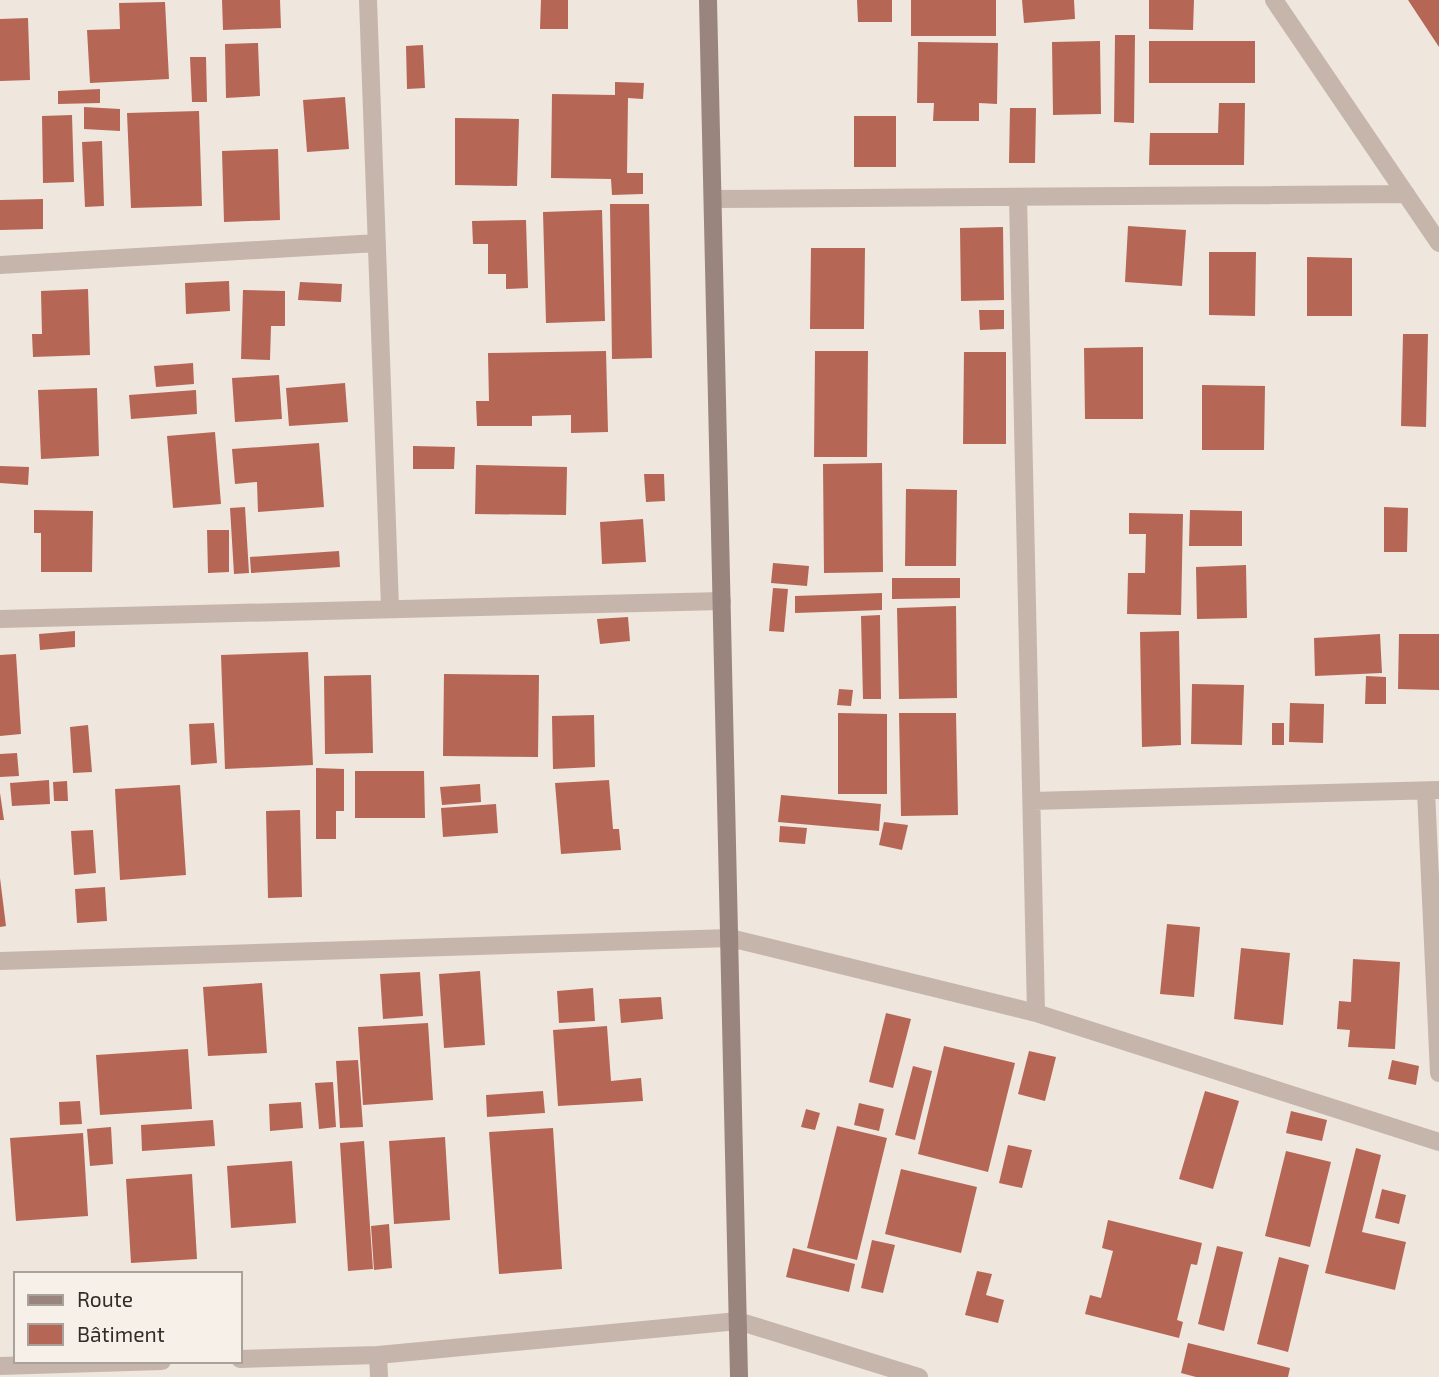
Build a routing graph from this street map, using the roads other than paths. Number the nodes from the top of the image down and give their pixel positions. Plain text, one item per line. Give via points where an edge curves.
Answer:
1 (368, 0) edge
2 (708, 0) edge
3 (1274, 0) edge
4 (1406, 194) junction
5 (1018, 197) junction
6 (713, 199) junction
7 (377, 243) junction
8 (1439, 243) edge
9 (0, 265) edge
10 (722, 601) junction
11 (390, 607) junction
12 (0, 620) edge
13 (1433, 790) edge
14 (1032, 801) junction
15 (730, 938) junction
16 (0, 961) edge
17 (1036, 1013) junction
18 (1439, 1073) edge
19 (1439, 1142) edge
20 (738, 1321) junction
21 (378, 1355) junction
22 (242, 1359) edge
23 (97, 1363) edge
24 (0, 1366) edge
25 (379, 1377) edge
26 (739, 1377) edge
27 (919, 1377) edge

1 - 7 street
2 - 6 street
3 - 4 street
4 - 5 street
4 - 8 street
5 - 6 street
5 - 14 street
6 - 10 street
7 - 9 street
7 - 11 street
10 - 11 street
10 - 15 street
11 - 12 street
13 - 14 street
13 - 18 street
14 - 17 street
15 - 16 street
15 - 17 street
15 - 20 street
17 - 19 street
20 - 21 street
20 - 26 street
20 - 27 street
21 - 22 street
21 - 25 street
23 - 24 street

